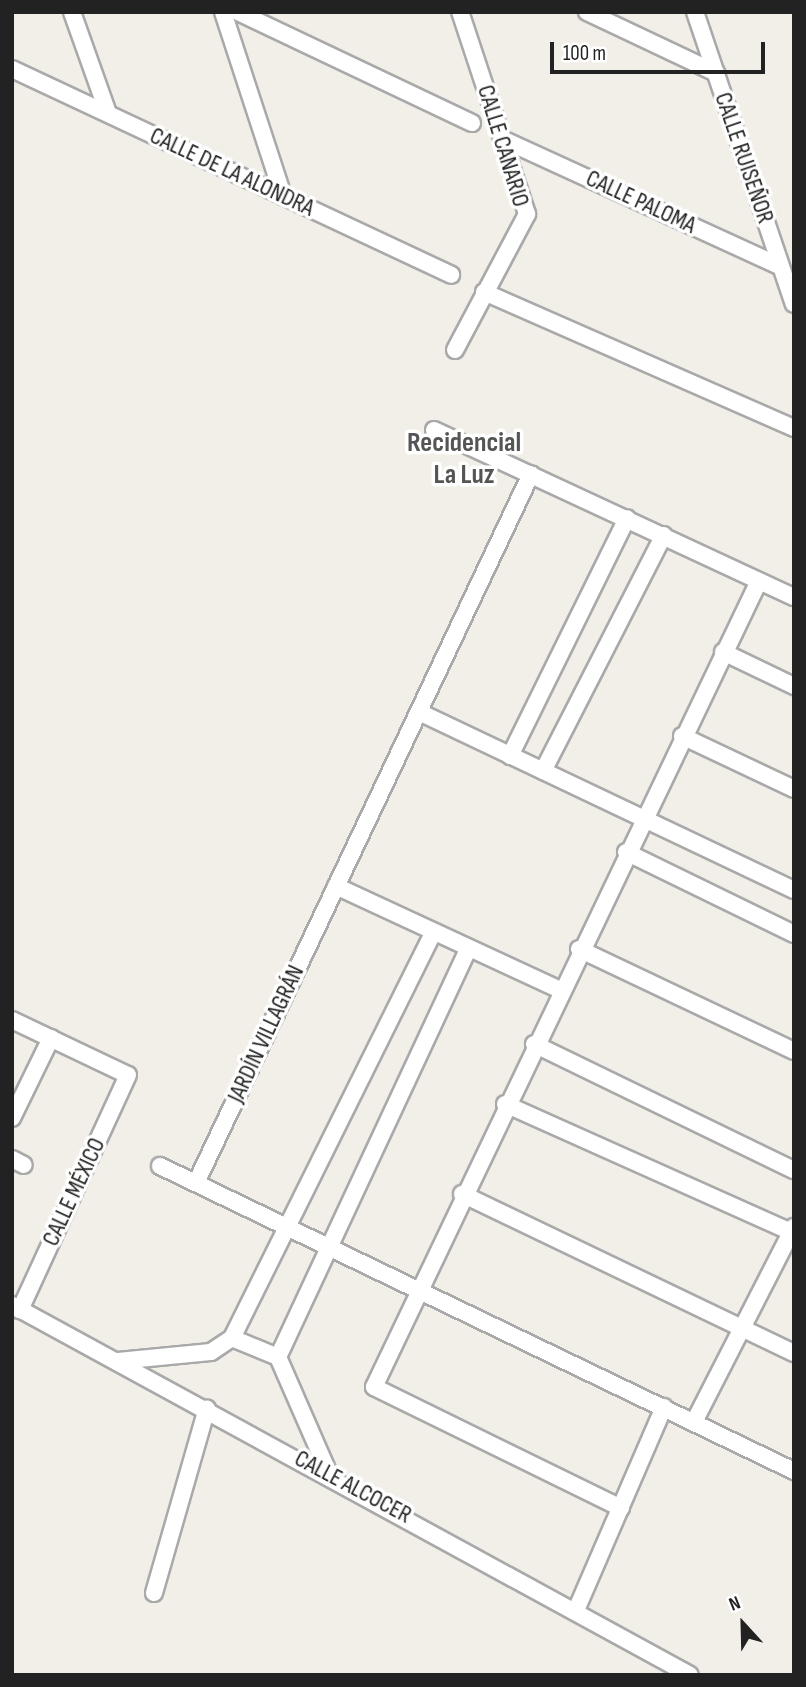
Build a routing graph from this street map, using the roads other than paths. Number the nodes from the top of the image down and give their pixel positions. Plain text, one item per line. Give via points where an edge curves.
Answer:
1 (72, 12) edge
2 (223, 12) edge
3 (238, 12) edge
4 (460, 12) edge
5 (586, 12) edge
6 (695, 12) edge
7 (12, 69) edge
8 (716, 73) junction
9 (108, 113) junction
10 (472, 123) dead end
11 (502, 139) junction
12 (283, 196) junction
13 (780, 266) junction
14 (452, 275) dead end
15 (484, 292) junction
16 (794, 304) edge
17 (455, 350) dead end
18 (794, 428) edge
19 (434, 430) dead end
20 (531, 474) junction
21 (627, 518) junction
22 (664, 535) junction
23 (759, 581) junction
24 (794, 597) edge
25 (723, 652) junction
26 (794, 686) edge
27 (419, 712) junction
28 (682, 736) junction
29 (510, 756) junction
30 (543, 771) junction
31 (794, 789) edge
32 (641, 817) junction
33 (626, 852) junction
34 (336, 886) junction
35 (794, 890) edge
36 (433, 933) junction
37 (794, 934) edge
38 (468, 949) junction
39 (579, 949) junction
40 (560, 990) junction
41 (12, 1020) edge
42 (51, 1038) junction
43 (534, 1044) junction
44 (794, 1051) edge
45 (505, 1104) junction
46 (12, 1118) edge
47 (160, 1166) dead end
48 (794, 1170) edge
49 (196, 1183) junction
50 (462, 1194) junction
51 (291, 1226) junction
52 (793, 1230) edge
53 (332, 1248) junction
54 (418, 1286) junction
55 (16, 1307) edge
56 (740, 1328) junction
57 (232, 1338) junction
58 (794, 1353) edge
59 (278, 1357) junction
60 (118, 1361) junction
61 (664, 1407) junction
62 (207, 1408) junction
63 (694, 1422) junction
64 (794, 1471) edge
65 (330, 1476) junction
66 (621, 1508) junction
67 (154, 1593) dead end
68 (577, 1608) junction
69 (690, 1675) edge

1 - 9 street
2 - 12 street
3 - 10 street
4 - 11 street, CALLE CANARIO
5 - 8 street
6 - 8 street, CALLE RUISEÑOR
7 - 9 street, CALLE DE LA ALONDRA
8 - 13 street, CALLE RUISEÑOR
9 - 12 street, CALLE DE LA ALONDRA
11 - 13 street, CALLE PALOMA
11 - 15 street, CALLE CANARIO via 527,214
12 - 14 street, CALLE DE LA ALONDRA
13 - 16 street, CALLE RUISEÑOR
15 - 17 street, CALLE CANARIO
15 - 18 street
19 - 20 street
20 - 21 street
20 - 27 street, JARDÍN VILLAGRÁN
21 - 22 street
21 - 29 street
22 - 23 street
22 - 30 street
23 - 24 street
23 - 25 street
25 - 26 street
25 - 28 street
27 - 29 street
27 - 34 street, JARDÍN VILLAGRÁN
28 - 31 street
28 - 32 street
29 - 30 street
30 - 32 street
32 - 33 street
32 - 35 street
33 - 37 street
33 - 39 street
34 - 36 street
34 - 49 street, JARDÍN VILLAGRÁN
36 - 38 street
36 - 51 street
38 - 40 street
38 - 53 street
39 - 40 street
39 - 44 street
40 - 43 street
41 - 42 street
42 - 46 street
42 - 55 street, CALLE MÉXICO via 128,1075
43 - 45 street
43 - 48 street
45 - 50 street
45 - 52 street
47 - 49 street
49 - 51 street
50 - 54 street
50 - 56 street
51 - 53 street
51 - 57 street
52 - 56 street
53 - 54 street
53 - 59 street
54 - 61 street
54 - 66 street via 374,1387
55 - 60 street, CALLE ALCOCER
56 - 58 street
56 - 63 street
57 - 59 street
57 - 60 street via 211,1352
59 - 65 street
60 - 62 street, CALLE ALCOCER
61 - 63 street
61 - 66 street
62 - 65 street, CALLE ALCOCER
62 - 67 street
63 - 64 street
65 - 68 street, CALLE ALCOCER
66 - 68 street
68 - 69 street, CALLE ALCOCER

